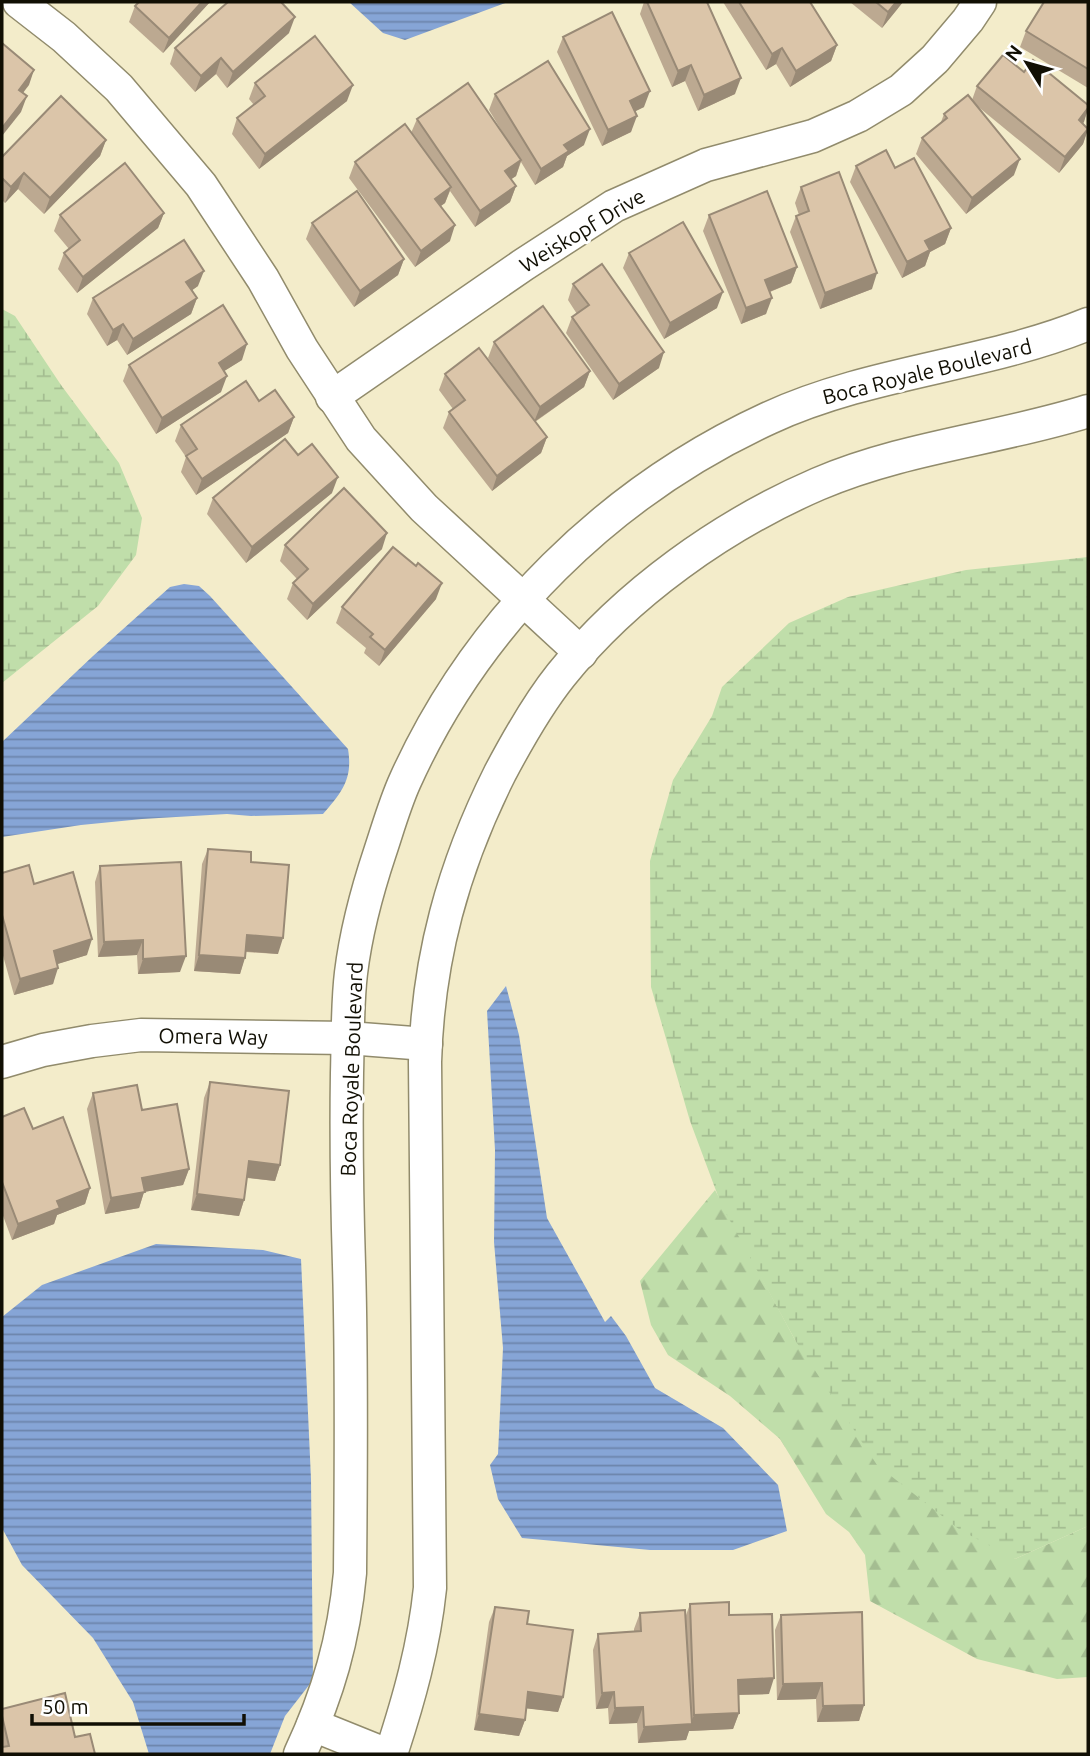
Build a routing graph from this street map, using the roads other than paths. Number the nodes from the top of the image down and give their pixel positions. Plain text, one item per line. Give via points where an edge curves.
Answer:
1 (19, 2) edge
2 (980, 2) edge
3 (1088, 324) edge
4 (332, 397) junction
5 (1088, 411) edge
6 (524, 600) junction
7 (581, 653) junction
8 (348, 1038) junction
9 (426, 1044) junction
10 (2, 1062) edge
11 (313, 1725) junction
12 (300, 1754) edge
13 (385, 1754) edge
14 (391, 1754) edge

1 - 4 street via 120,88 201,185
2 - 4 street, Weiskopf Drive via 935,59 901,90 813,136 706,165 614,206
3 - 6 street, Boca Royale Boulevard via 1032,345 883,379 771,416 636,495 572,550
4 - 6 street via 361,439 424,508
5 - 7 street via 901,455 818,484 724,533 676,567
6 - 7 street
6 - 8 street, Boca Royale Boulevard via 446,704 403,784 359,927
7 - 9 street via 534,712 511,752 457,872 436,953
8 - 9 street, Omera Way
8 - 10 street, Omera Way via 141,1035 43,1050
8 - 11 street, Boca Royale Boulevard via 350,1573 333,1674
9 - 14 street via 430,1588 413,1689
11 - 12 street, Boca Royale Boulevard
11 - 13 street

